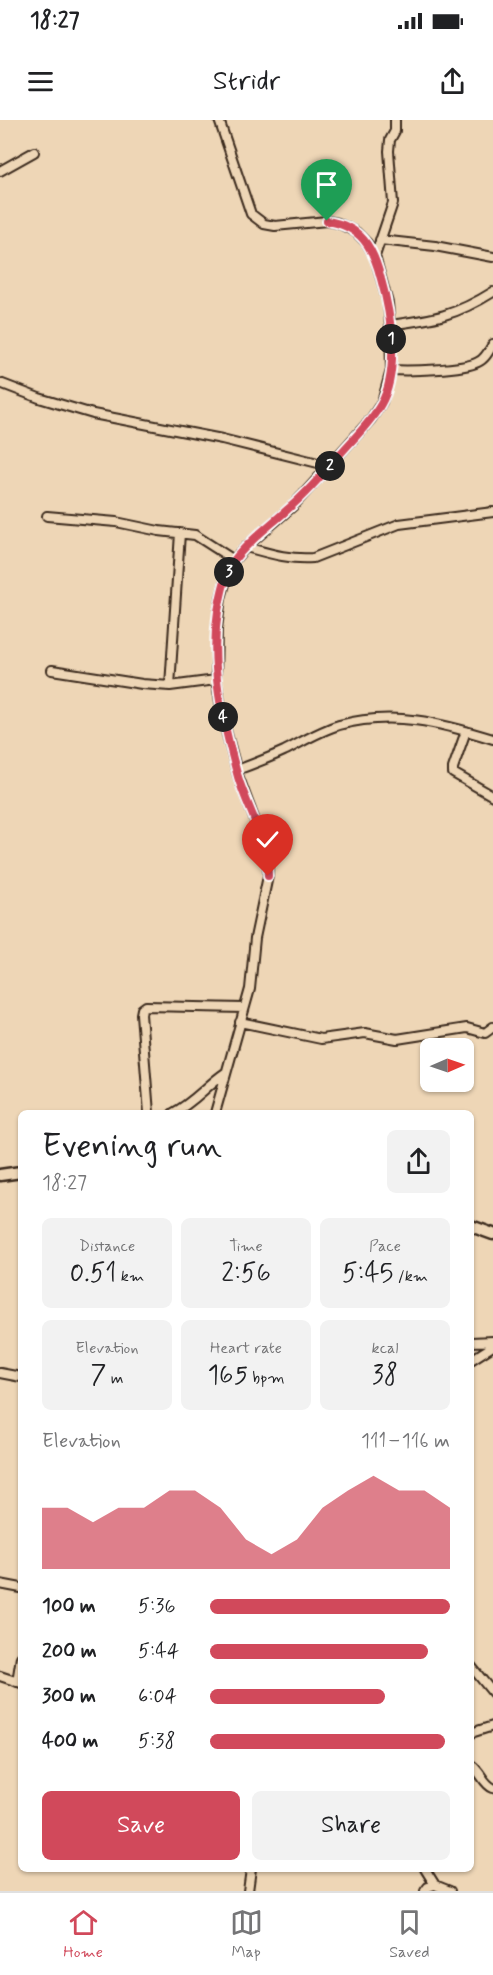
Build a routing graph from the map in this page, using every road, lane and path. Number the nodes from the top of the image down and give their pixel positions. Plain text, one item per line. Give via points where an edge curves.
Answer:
1 (219, 120) edge
2 (395, 120) edge
3 (34, 152) dead end
4 (0, 171) edge
5 (380, 240) junction
6 (375, 256) junction
7 (493, 257) edge
8 (493, 292) edge
9 (390, 325) junction
10 (493, 344) edge
11 (391, 370) junction
12 (0, 383) edge
13 (330, 466) junction
14 (493, 512) edge
15 (47, 516) dead end
16 (180, 533) junction
17 (246, 547) junction
18 (234, 560) junction
19 (52, 669) dead end
20 (216, 680) junction
21 (170, 686) junction
22 (466, 731) junction
23 (493, 739) edge
24 (237, 770) junction
25 (493, 796) edge
26 (244, 1008) junction
27 (240, 1022) junction
28 (493, 1027) edge
29 (225, 1074) junction
30 (149, 1110) edge
31 (178, 1110) edge
32 (216, 1110) edge
33 (18, 1172) edge
34 (0, 1175) edge
35 (474, 1227) edge
36 (493, 1234) edge
37 (493, 1341) edge
38 (474, 1342) edge
39 (493, 1346) edge
40 (474, 1358) edge
41 (0, 1373) edge
42 (18, 1376) edge
43 (0, 1584) edge
44 (18, 1587) edge
45 (474, 1670) edge
46 (0, 1676) edge
47 (18, 1682) edge
48 (493, 1693) edge
49 (493, 1726) edge
50 (474, 1732) edge
51 (474, 1767) edge
52 (493, 1788) edge
53 (250, 1872) edge
54 (427, 1872) edge
55 (435, 1885) junction
56 (248, 1891) edge
57 (425, 1891) edge
58 (450, 1891) edge

1 - 6 street via 251,214 264,224 275,226 338,223 356,232
2 - 5 street via 389,151 393,203
3 - 4 street
5 - 6 street
5 - 7 street
6 - 9 street
8 - 9 street via 437,319
9 - 11 street
10 - 11 street via 487,355 471,364
11 - 13 street via 382,402
12 - 13 street via 93,414 222,439
13 - 17 street via 293,506
14 - 17 street via 399,524 313,558 279,556
15 - 16 street
16 - 18 street via 195,535
16 - 21 street
17 - 18 street
18 - 20 street via 218,611
19 - 21 street
20 - 21 street
20 - 24 street
22 - 23 street
22 - 24 street via 420,720 360,721 318,733
22 - 25 street via 453,773
24 - 26 street via 268,864
26 - 27 street
26 - 30 street via 142,1009
27 - 28 street via 321,1039 365,1033 397,1039 467,1028 485,1033
27 - 29 street
29 - 31 street
29 - 32 street
33 - 34 street
35 - 36 street
37 - 38 street
39 - 40 street
41 - 42 street
43 - 44 street
45 - 48 street
46 - 47 street
49 - 50 street
51 - 52 street via 486,1785
53 - 56 street
54 - 55 street
55 - 57 street
55 - 58 street

